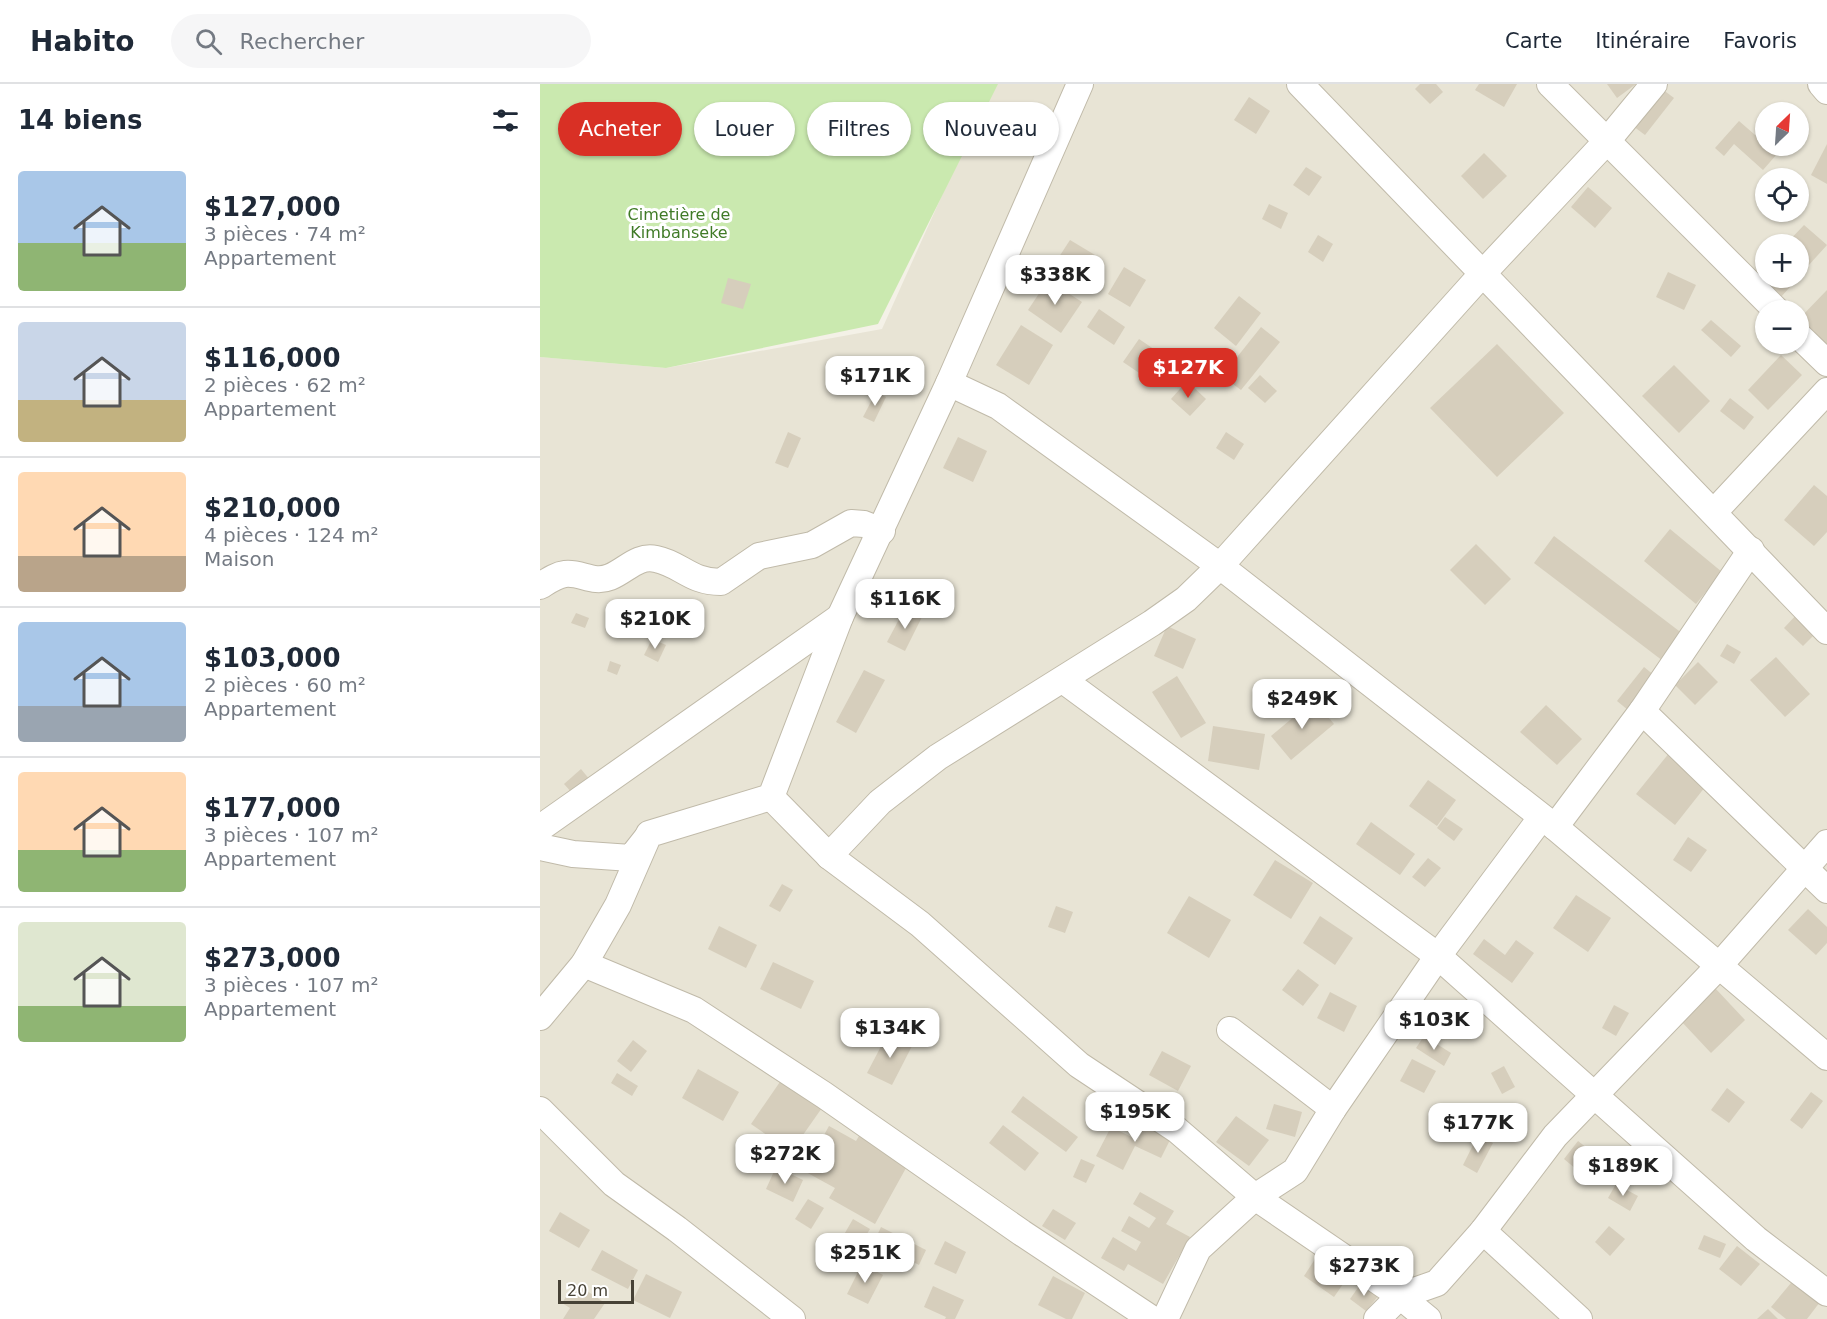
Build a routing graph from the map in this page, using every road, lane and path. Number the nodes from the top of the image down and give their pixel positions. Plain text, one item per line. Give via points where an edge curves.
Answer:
1 (1080, 84) edge
2 (1300, 84) edge
3 (1551, 84) edge
4 (1654, 84) edge
5 (1821, 84) edge
6 (1827, 91) edge
7 (1607, 141) junction
8 (1484, 272) junction
9 (1766, 300) edge
10 (1809, 346) edge
11 (1827, 363) edge
12 (949, 383) junction
13 (1827, 391) edge
14 (1714, 512) junction
15 (882, 531) junction
16 (1751, 550) junction
17 (1220, 566) junction
18 (540, 586) edge
19 (840, 617) junction
20 (1827, 631) edge
21 (1063, 680) junction
22 (1642, 711) junction
23 (771, 796) junction
24 (1548, 822) junction
25 (540, 828) edge
26 (649, 834) junction
27 (1827, 843) edge
28 (540, 847) edge
29 (830, 856) junction
30 (1803, 868) junction
31 (1827, 890) edge
32 (1438, 956) junction
33 (584, 964) junction
34 (1718, 967) junction
35 (540, 1017) edge
36 (1230, 1030) dead end
37 (1827, 1057) edge
38 (1592, 1094) junction
39 (1333, 1109) junction
40 (540, 1110) edge
41 (1255, 1197) junction
42 (1483, 1231) junction
43 (1827, 1293) edge
44 (1400, 1296) junction
45 (792, 1319) edge
46 (1152, 1319) edge
47 (1165, 1319) edge
48 (1377, 1319) edge
49 (1428, 1319) edge
50 (1579, 1319) edge

1 - 12 street
2 - 8 street
3 - 7 street
4 - 7 street
5 - 6 street
7 - 8 street
7 - 9 street
8 - 14 street
8 - 17 street
10 - 11 street
12 - 15 street
12 - 17 street via 998,406
13 - 14 street
14 - 16 street
15 - 18 street via 851,523 812,545 759,556 721,582 692,577 648,557 610,577 593,580 566,574
15 - 19 street
16 - 20 street
16 - 22 street
17 - 21 street via 1186,599
17 - 24 street
19 - 23 street
19 - 25 street
21 - 29 street via 938,757 880,802
21 - 32 street
22 - 24 street
22 - 30 street
23 - 26 street
23 - 29 street
24 - 32 street
24 - 34 street
26 - 28 street via 631,858
26 - 33 street via 618,905
27 - 30 street
29 - 41 street via 920,924 1079,1065 1177,1130
30 - 31 street
30 - 34 street
32 - 38 street
32 - 39 street
33 - 35 street
33 - 46 street via 694,1010
34 - 37 street
34 - 38 street
36 - 39 street
38 - 42 street
38 - 43 street via 1756,1239
39 - 41 street via 1295,1172
40 - 45 street via 614,1184
41 - 44 street
41 - 47 street via 1198,1249
42 - 44 street via 1437,1283
42 - 50 street
44 - 48 street
44 - 49 street

